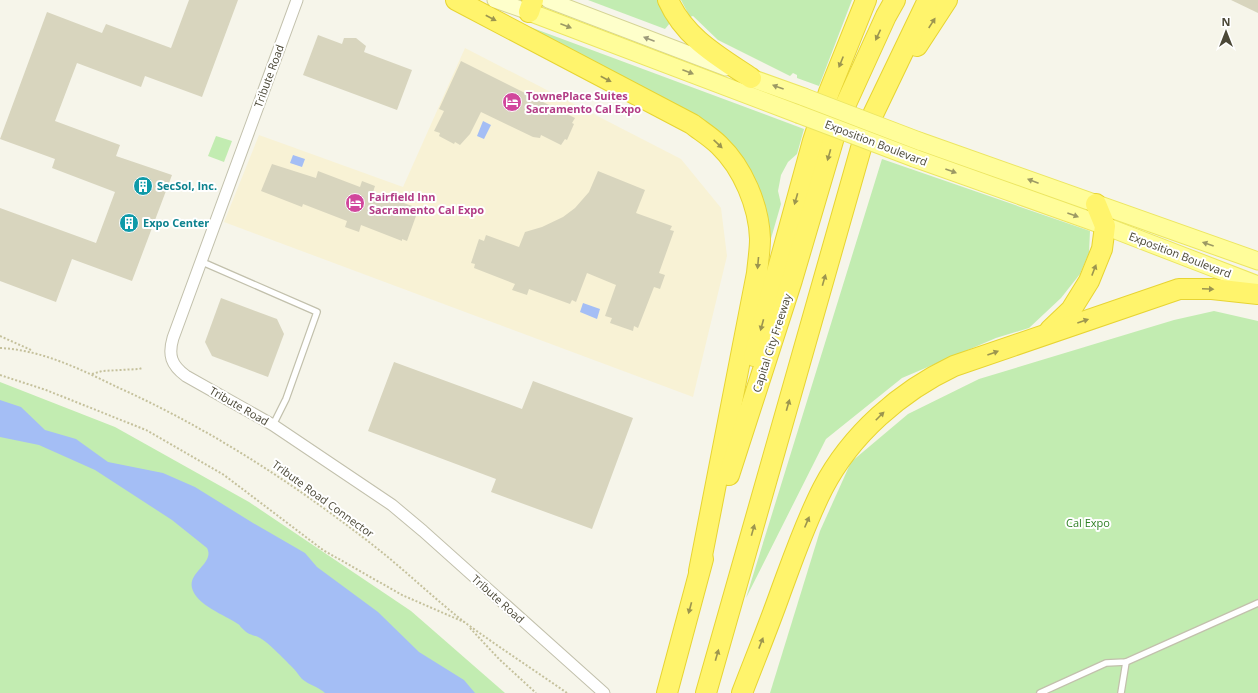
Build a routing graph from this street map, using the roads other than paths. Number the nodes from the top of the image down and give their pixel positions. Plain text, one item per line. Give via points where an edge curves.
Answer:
1 (297, 0) edge
2 (456, 0) edge
3 (495, 0) edge
4 (548, 0) edge
5 (668, 0) edge
6 (866, 0) edge
7 (895, 0) edge
8 (928, 0) edge
9 (947, 0) edge
10 (531, 6) edge
11 (751, 78) junction
12 (872, 115) junction
13 (1096, 204) junction
14 (1105, 226) junction
15 (200, 261) junction
16 (1258, 262) edge
17 (1258, 285) edge
18 (1258, 294) edge
19 (1046, 334) junction
20 (273, 425) junction
21 (714, 521) junction
22 (700, 571) junction
23 (1258, 603) edge
24 (1126, 662) junction
25 (604, 693) edge
26 (667, 693) edge
27 (706, 693) edge
28 (742, 693) edge
29 (1040, 693) edge
30 (1121, 693) edge

1 - 15 street, Tribute Road
2 -> 22 highway via 692,124 720,145 749,190 760,239 757,273
3 - 10 main road, Exposition Boulevard
11 -> 4 main road, Exposition Boulevard
5 - 11 highway via 676,15 699,42
6 -> 21 highway via 829,92 802,178 739,413
7 -> 21 highway, Capital City Freeway via 840,117 792,280
8 - 12 highway
12 -> 9 highway
10 -> 14 main road, Exposition Boulevard, bridge via 798,114
13 -> 11 main road, Exposition Boulevard, bridge
27 -> 12 highway
13 - 14 highway
16 -> 13 main road, Exposition Boulevard
14 - 17 main road, Exposition Boulevard
19 -> 14 highway via 1071,310 1089,281 1102,249
15 - 20 street, Tribute Road via 173,338 171,347 174,366 186,376
15 - 20 lane via 317,312 286,399
19 -> 18 highway via 1179,289 1212,289
28 -> 19 highway via 808,521 824,486 847,452 881,414 917,386 954,366
20 - 25 street, Tribute Road via 392,505
21 - 22 highway, Capital City Freeway
22 -> 26 highway, Capital City Freeway
23 - 24 lane
24 - 29 lane via 1106,663
24 - 30 lane

